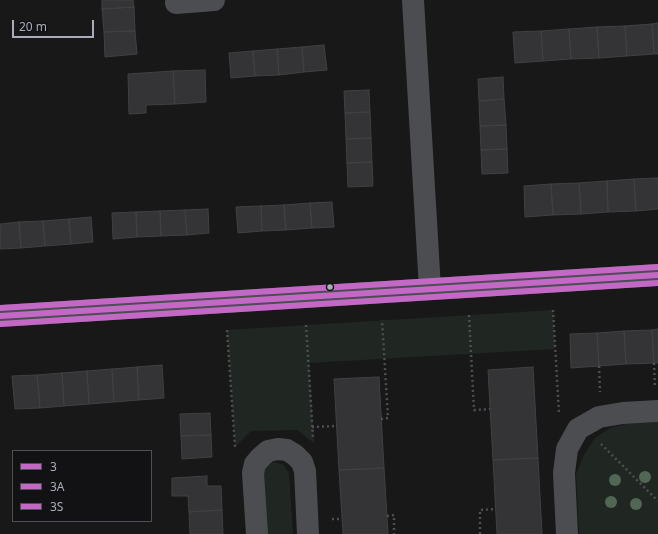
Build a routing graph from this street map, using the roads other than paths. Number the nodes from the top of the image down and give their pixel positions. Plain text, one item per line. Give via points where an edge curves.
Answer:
1 (214, 0) edge
2 (412, 0) edge
3 (176, 3) dead end
4 (658, 275) edge
5 (430, 289) junction
6 (0, 316) edge
7 (657, 402) edge
8 (257, 534) edge
9 (308, 534) edge
10 (567, 534) edge

1 - 3 street
2 - 5 street
4 - 5 street
5 - 6 street
7 - 10 street via 623,413 599,417 578,429 566,449 564,474
8 - 9 street via 253,474 255,464 268,451 278,449 287,450 302,462 305,471

